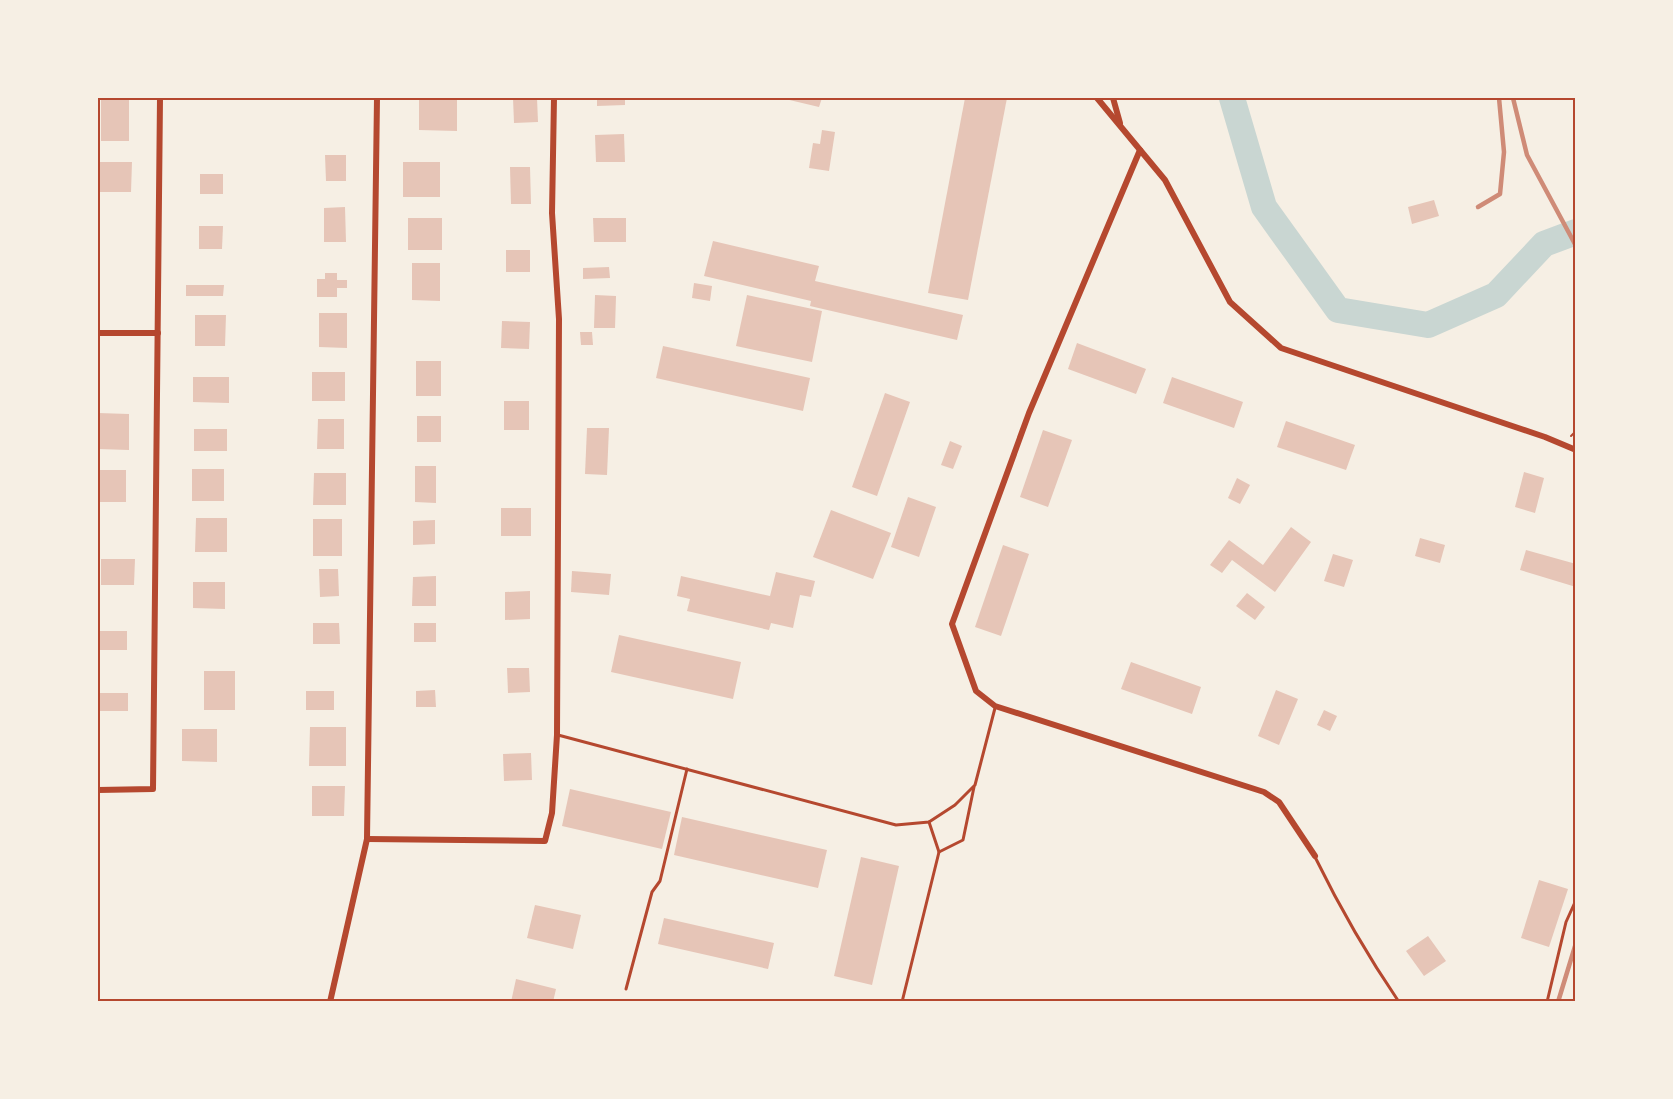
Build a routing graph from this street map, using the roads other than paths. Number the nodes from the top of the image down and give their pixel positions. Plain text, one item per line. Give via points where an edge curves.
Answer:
1 (160, 98) edge
2 (377, 98) edge
3 (554, 98) edge
4 (1097, 98) edge
5 (1113, 98) edge
6 (1121, 127) junction
7 (1140, 150) junction
8 (98, 333) edge
9 (158, 333) junction
10 (1575, 450) edge
11 (995, 706) junction
12 (557, 735) junction
13 (687, 769) junction
14 (975, 785) junction
15 (98, 790) edge
16 (1575, 803) edge
17 (1575, 816) edge
18 (928, 822) junction
19 (367, 839) junction
20 (939, 852) junction
21 (1314, 856) joint
22 (1575, 900) edge
23 (626, 989) dead end
24 (330, 1002) edge
25 (902, 1002) edge
26 (1399, 1002) edge
27 (1547, 1002) edge

1 - 9 street
2 - 19 street
3 - 12 street via 552,213 559,320
4 - 6 street
5 - 6 street
6 - 7 street
7 - 10 street via 1165,180 1230,302 1281,348
7 - 11 street via 1029,413 952,624 976,691
8 - 9 street
9 - 15 street via 153,789
11 - 14 lane
11 - 21 street via 1264,792 1279,802
12 - 13 lane
12 - 19 street via 552,813 545,841
13 - 18 lane via 897,825
13 - 23 lane via 660,881 652,892
14 - 18 lane via 955,805
14 - 20 lane via 963,840
16 - 17 street
18 - 20 lane
19 - 24 street
20 - 25 lane
21 - 26 lane via 1366,953
22 - 27 lane

